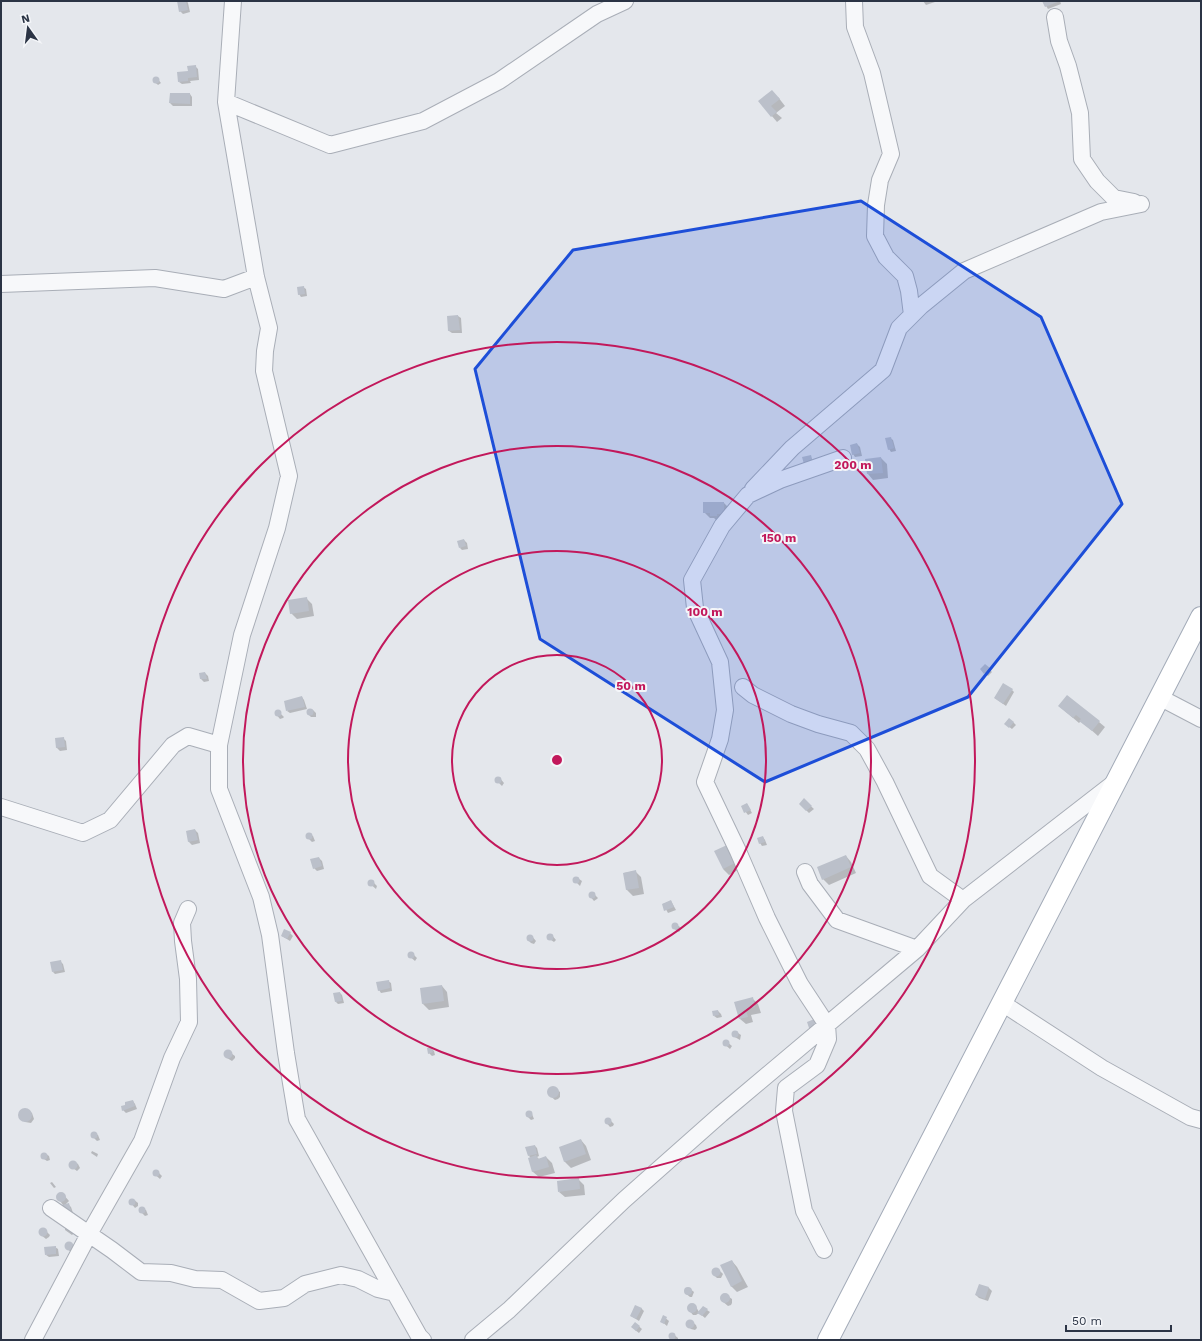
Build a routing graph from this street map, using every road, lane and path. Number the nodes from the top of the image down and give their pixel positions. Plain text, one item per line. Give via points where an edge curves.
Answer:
1 (233, 1) edge
2 (625, 1) edge
3 (854, 1) edge
4 (1055, 18) dead end
5 (226, 102) junction
6 (256, 277) junction
7 (1, 284) edge
8 (912, 315) junction
9 (843, 458) dead end
10 (748, 495) junction
11 (1201, 617) edge
12 (743, 688) dead end
13 (1160, 697) junction
14 (1201, 719) edge
15 (219, 745) junction
16 (1116, 781) junction
17 (1, 807) edge
18 (805, 872) dead end
19 (963, 900) junction
20 (188, 909) dead end
21 (917, 950) junction
22 (1002, 1003) junction
23 (827, 1025) junction
24 (1201, 1120) edge
25 (51, 1208) dead end
26 (89, 1234) junction
27 (824, 1250) dead end
28 (395, 1293) junction
29 (33, 1340) edge
30 (423, 1340) edge
31 (473, 1340) edge
32 (828, 1340) edge

1 - 5 street
2 - 5 street via 597,14 499,81 423,121 330,145
3 - 8 street via 854,27 872,73 891,154 880,180 875,236 886,258 905,276 910,291
4 - 8 street via 1059,42 1080,113 1082,159 1097,181 1114,198 1141,204 1101,212 964,270
5 - 6 street
6 - 7 street via 224,289 155,278
6 - 15 street via 269,328 264,371 289,476 277,528 242,635
8 - 10 street via 899,328 883,370 792,448
9 - 10 street via 780,480
10 - 23 street via 722,526 692,580 695,608 720,662 725,710 720,739 705,782 800,984
11 - 13 main road
12 - 19 street via 791,714 851,733 867,749 930,876
13 - 14 street
13 - 16 main road
15 - 17 street via 188,736 173,745 110,820 83,834
15 - 28 street via 219,789 261,897 270,934 297,1119
16 - 19 street
16 - 22 main road
18 - 21 street via 810,884 837,920
19 - 21 street
20 - 26 street via 182,923 188,979 189,1022 172,1058 142,1141
21 - 23 street
22 - 24 street via 1102,1068 1190,1117
22 - 32 main road
23 - 27 street via 828,1039 817,1065 786,1088 784,1111 804,1211
23 - 31 street via 624,1200
25 - 26 street
26 - 28 street via 141,1272 222,1280 259,1301 284,1298 305,1284 341,1275
26 - 29 street
28 - 30 street

